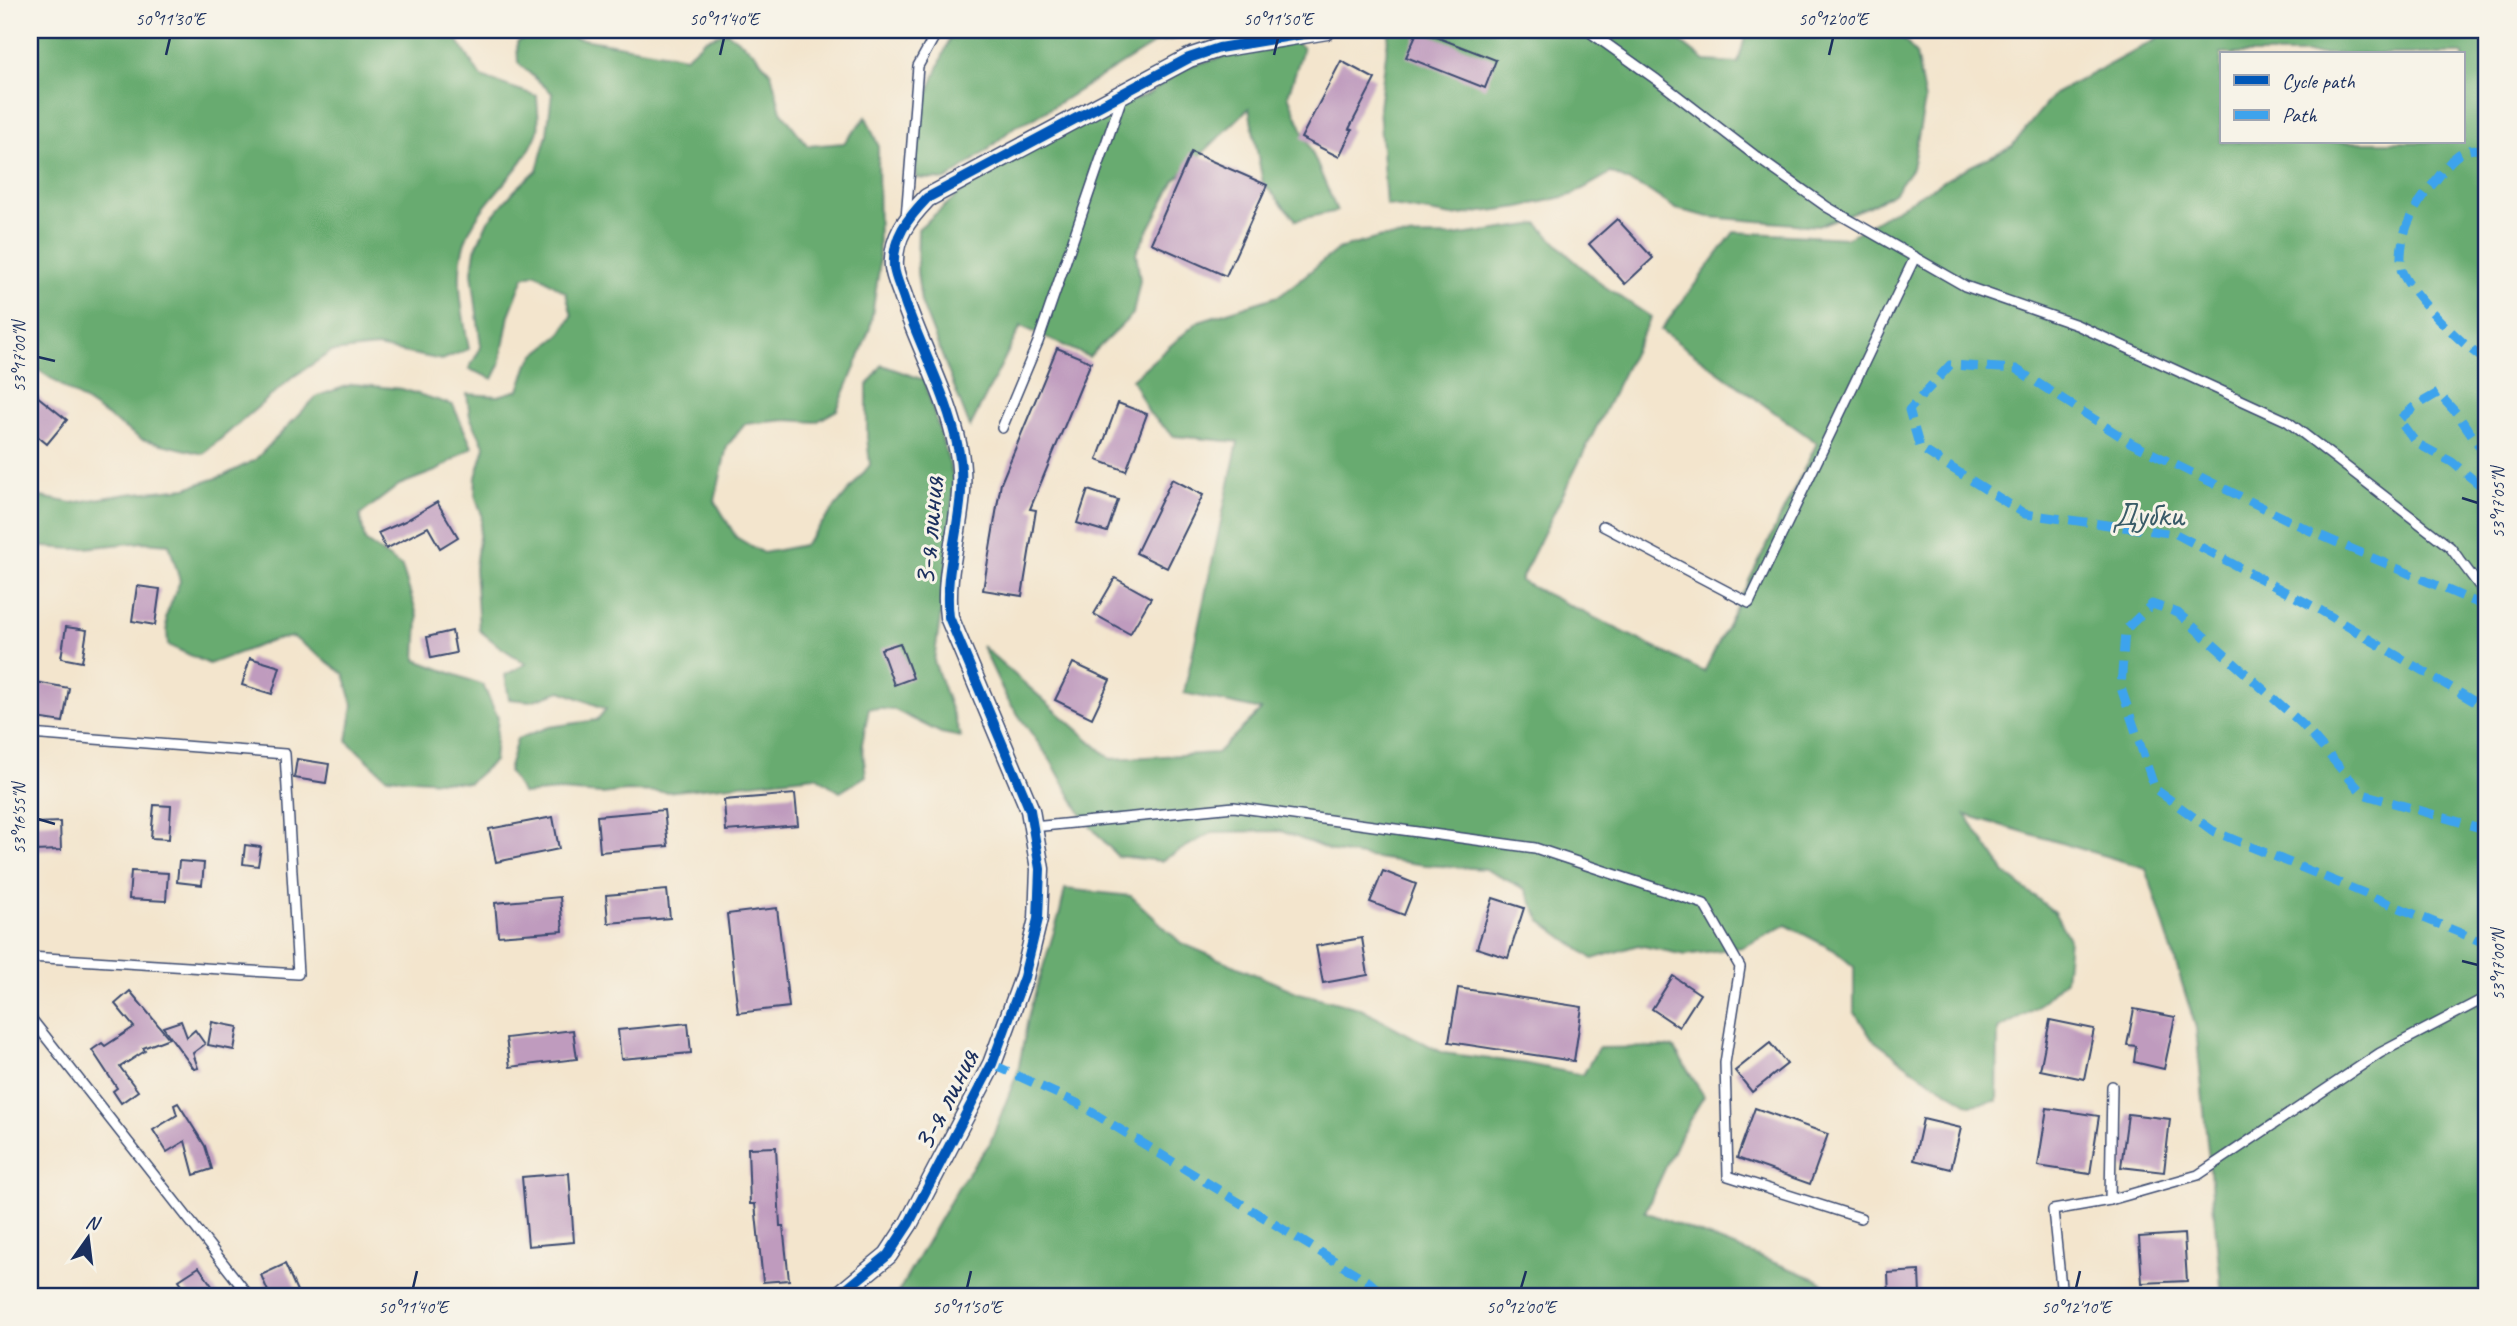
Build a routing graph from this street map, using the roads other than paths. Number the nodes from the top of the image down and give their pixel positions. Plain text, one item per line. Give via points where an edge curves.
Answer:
1 (938, 30) edge
2 (1327, 30) edge
3 (1587, 30) edge
4 (1123, 93) junction
5 (906, 220) junction
6 (1914, 257) junction
7 (1002, 428) dead end
8 (1603, 526) dead end
9 (2487, 596) edge
10 (30, 734) edge
11 (1033, 827) junction
12 (30, 957) edge
13 (2487, 997) edge
14 (30, 1017) edge
15 (2112, 1086) dead end
16 (2110, 1200) junction
17 (1861, 1218) dead end
18 (249, 1296) edge
19 (838, 1296) edge
20 (2062, 1296) edge

1 - 5 lane via 918,66
2 - 4 street, 3-я линия via 1219,48 1189,58
3 - 6 lane via 1816,199
4 - 5 street, 3-я линия via 927,198
4 - 7 lane via 1038,342
5 - 11 street, 3-я линия via 895,243 894,268 959,449 959,523 946,594 949,617 1030,810
6 - 8 lane via 1749,603
6 - 9 lane via 1965,286 2077,326 2287,421 2450,547
10 - 12 lane via 285,754 298,974
11 - 17 lane via 1234,807 1535,848 1704,904 1740,967 1725,1063 1728,1176
11 - 19 street, 3-я линия via 1040,869 1038,919 1017,999 992,1064 888,1255
13 - 16 lane via 2380,1053 2198,1175
14 - 18 lane
15 - 16 lane
16 - 20 lane via 2053,1210

